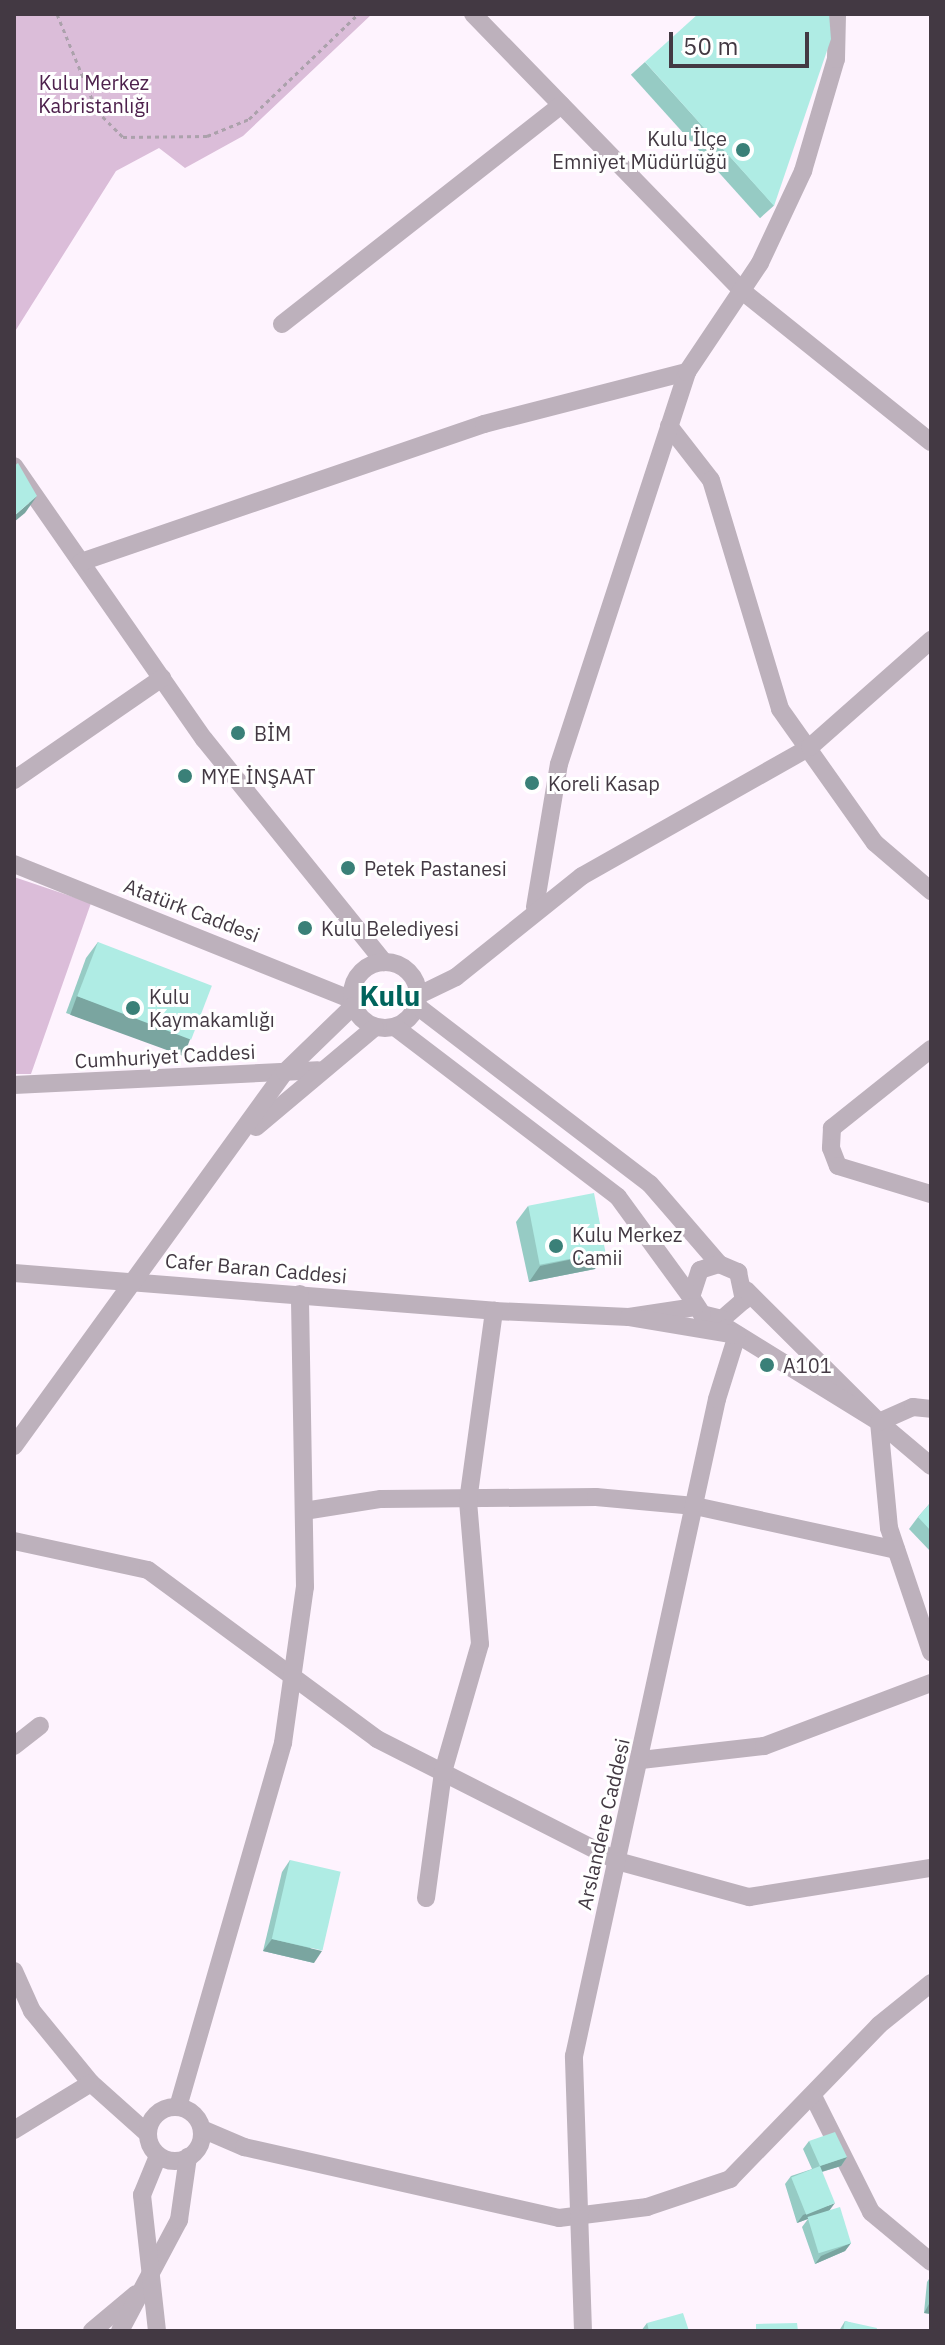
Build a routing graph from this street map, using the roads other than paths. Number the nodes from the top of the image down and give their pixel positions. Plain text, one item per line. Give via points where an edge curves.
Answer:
1 (473, 14) edge
2 (837, 14) edge
3 (561, 105) junction
4 (741, 290) junction
5 (282, 324) dead end
6 (687, 372) junction
7 (669, 426) junction
8 (931, 442) edge
9 (14, 466) edge
10 (81, 562) junction
11 (931, 640) edge
12 (162, 678) junction
13 (810, 747) junction
14 (14, 780) edge
15 (14, 864) edge
16 (931, 891) edge
17 (535, 907) junction
18 (384, 962) junction
19 (418, 1000) junction
20 (353, 1003) junction
21 (375, 1027) junction
22 (395, 1027) junction
23 (931, 1049) edge
24 (318, 1070) junction
25 (285, 1072) junction
26 (14, 1085) edge
27 (233, 1148) junction
28 (931, 1194) edge
29 (719, 1264) junction
30 (15, 1269) edge
31 (128, 1280) junction
32 (746, 1290) junction
33 (300, 1294) junction
34 (693, 1302) junction
35 (494, 1311) junction
36 (629, 1317) junction
37 (711, 1318) junction
38 (737, 1335) junction
39 (931, 1409) edge
40 (879, 1422) junction
41 (14, 1446) edge
42 (931, 1466) edge
43 (468, 1501) junction
44 (695, 1506) junction
45 (304, 1511) junction
46 (14, 1541) edge
47 (896, 1550) junction
48 (931, 1652) edge
49 (292, 1678) junction
50 (931, 1683) edge
51 (40, 1726) dead end
52 (14, 1746) edge
53 (641, 1760) junction
54 (443, 1772) junction
55 (617, 1861) junction
56 (931, 1868) edge
57 (426, 1898) dead end
58 (14, 1971) edge
59 (931, 1983) edge
60 (91, 2083) junction
61 (813, 2096) junction
62 (113, 2099) junction
63 (169, 2109) junction
64 (202, 2129) junction
65 (14, 2130) edge
66 (147, 2133) junction
67 (158, 2156) junction
68 (188, 2157) junction
69 (582, 2215) junction
70 (931, 2262) edge
71 (148, 2285) junction
72 (92, 2331) edge
73 (120, 2331) edge
74 (157, 2331) edge
75 (583, 2331) edge

1 - 3 street
2 - 4 street via 836,59 803,171
3 - 4 street
3 - 5 street
4 - 6 street
4 - 8 street
6 - 7 street
6 - 10 street via 484,424
7 - 13 street via 711,480 780,709
7 - 17 street via 559,764
9 - 10 street
10 - 12 street
11 - 13 street
12 - 14 street
12 - 18 street
13 - 16 street via 875,843
13 - 17 street
15 - 20 street, Atatürk Caddesi
17 - 19 street via 456,977
18 - 19 street via 412,975
18 - 20 street via 357,976
19 - 22 street
19 - 29 street via 650,1184
20 - 21 street
20 - 25 street
21 - 22 street
21 - 24 street
22 - 34 street via 618,1197
23 - 28 street via 832,1128 831,1148 838,1166
24 - 25 street, Cumhuriyet Caddesi
24 - 27 street
25 - 26 street, Cumhuriyet Caddesi
25 - 27 street
27 - 31 street
29 - 32 street via 738,1272
29 - 34 street via 700,1270
30 - 31 street, Cafer Baran Caddesi
31 - 33 street, Cafer Baran Caddesi
31 - 41 street
32 - 37 street via 739,1309
32 - 40 street
33 - 35 street, Cafer Baran Caddesi
33 - 45 street
34 - 36 street
34 - 37 street
35 - 36 street, Cafer Baran Caddesi
35 - 43 street
36 - 38 street
37 - 38 street
38 - 40 street
38 - 44 street, Arslandere Caddesi
39 - 40 street via 913,1407
40 - 42 street
40 - 47 street
43 - 44 street via 596,1497
43 - 45 street via 381,1499
43 - 54 street via 480,1644
44 - 47 street
44 - 53 street, Arslandere Caddesi
45 - 49 street via 305,1587
46 - 49 street via 148,1570
47 - 48 street
49 - 54 street via 377,1739
49 - 63 street via 283,1743
50 - 53 street via 764,1746
51 - 52 street
53 - 55 street, Arslandere Caddesi
54 - 55 street
54 - 57 street
55 - 56 street via 749,1897
55 - 69 street, Arslandere Caddesi via 574,2056
58 - 60 street via 32,2011
59 - 61 street via 879,2025
60 - 62 street
60 - 65 street
61 - 69 street via 730,2179 647,2207
61 - 70 street via 871,2212
62 - 63 street
62 - 66 street
63 - 64 street
63 - 66 street
64 - 68 street
64 - 69 street via 244,2147 440,2195 559,2218
66 - 67 street
67 - 68 street
67 - 71 street via 142,2195
68 - 71 street via 179,2220
69 - 75 street, Arslandere Caddesi
71 - 72 street
71 - 73 street
71 - 74 street

